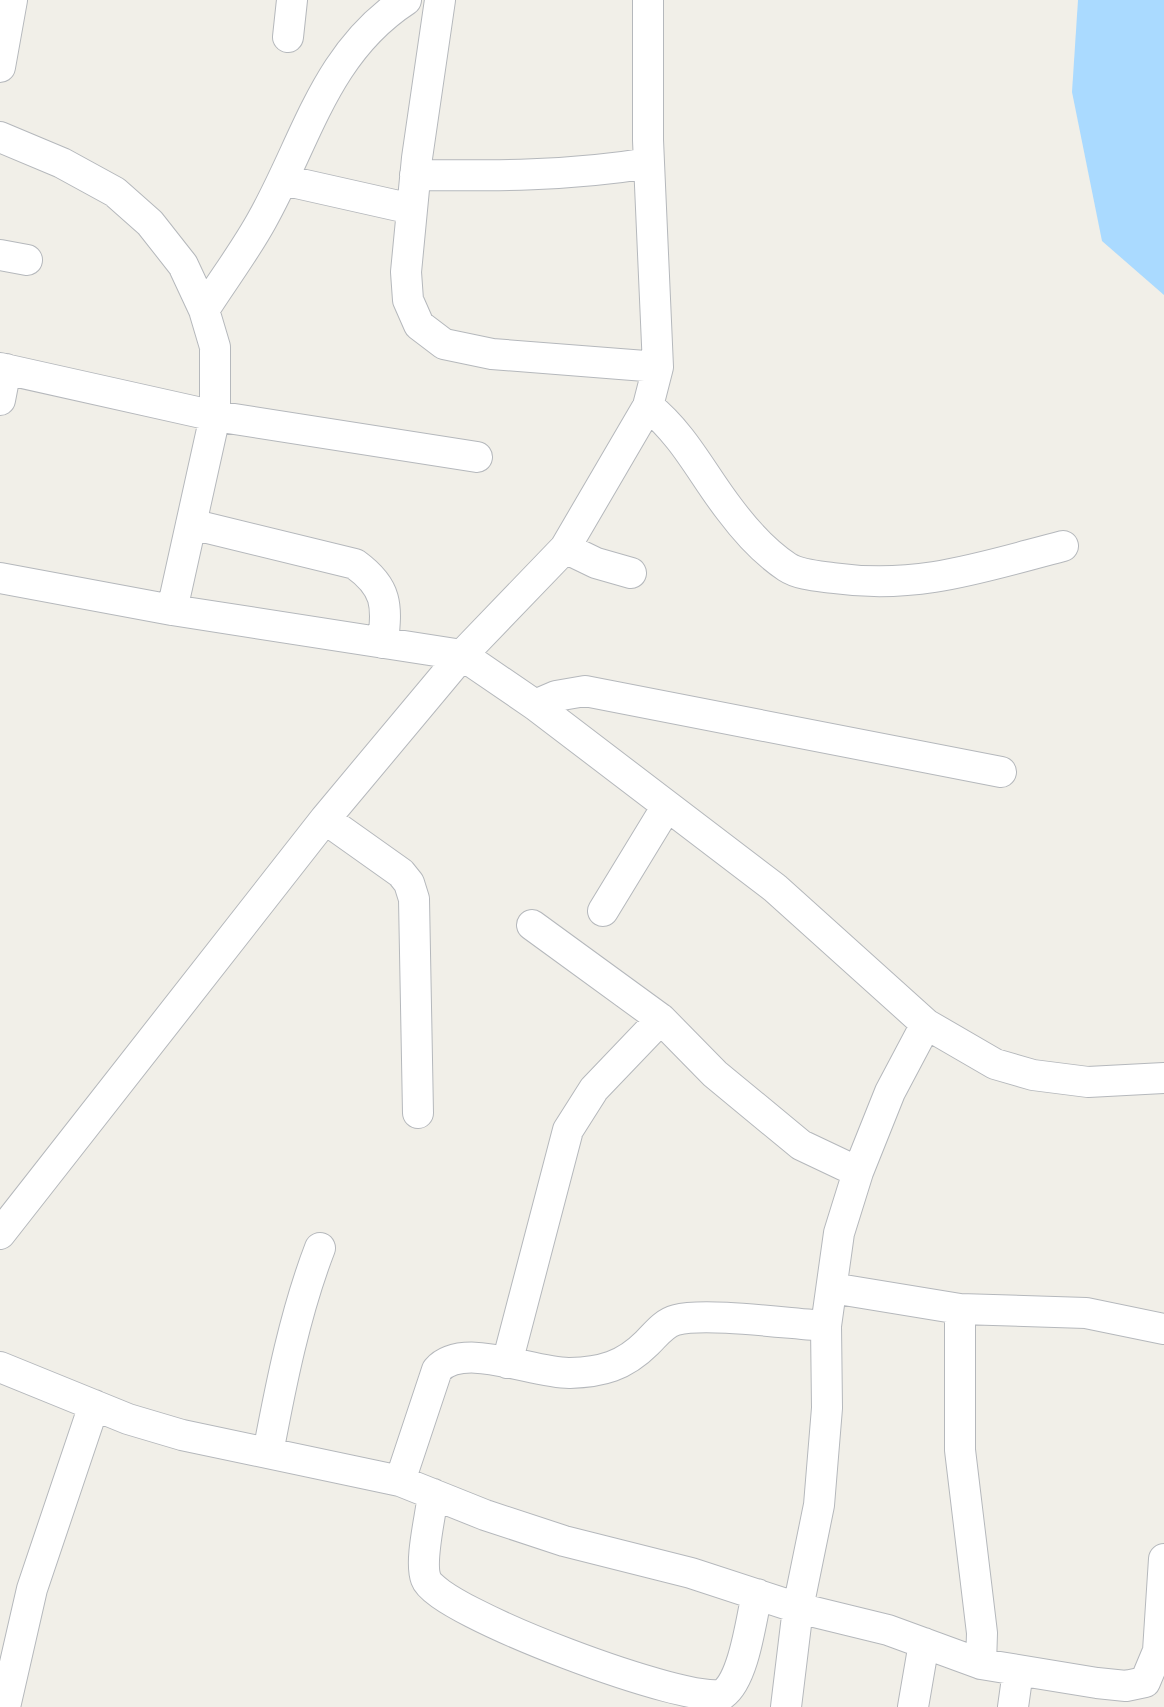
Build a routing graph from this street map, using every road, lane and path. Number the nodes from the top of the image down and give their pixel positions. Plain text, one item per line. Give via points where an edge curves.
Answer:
1 (12, 0) edge
2 (292, 0) edge
3 (406, 0) edge
4 (440, 0) edge
5 (648, 0) edge
6 (288, 37) dead end
7 (0, 67) edge
8 (0, 137) edge
9 (649, 163) junction
10 (415, 175) junction
11 (283, 180) junction
12 (412, 209) junction
13 (204, 310) junction
14 (658, 367) junction
15 (3, 369) edge
16 (0, 400) edge
17 (648, 406) junction
18 (215, 416) junction
19 (477, 457) dead end
20 (191, 524) junction
21 (1063, 546) dead end
22 (565, 548) junction
23 (631, 573) dead end
24 (0, 578) edge
25 (172, 610) junction
26 (383, 643) junction
27 (462, 655) junction
28 (535, 705) junction
29 (1001, 772) dead end
30 (667, 806) junction
31 (325, 819) junction
32 (603, 911) dead end
33 (532, 925) dead end
34 (661, 1019) junction
35 (926, 1024) junction
36 (1164, 1078) edge
37 (418, 1113) dead end
38 (858, 1172) junction
39 (0, 1234) edge
40 (320, 1248) dead end
41 (832, 1288) junction
42 (960, 1309) junction
43 (826, 1326) junction
44 (1164, 1329) edge
45 (507, 1363) junction
46 (0, 1367) edge
47 (94, 1405) junction
48 (268, 1453) junction
49 (400, 1481) junction
50 (433, 1494) junction
51 (1164, 1559) edge
52 (757, 1594) junction
53 (798, 1608) junction
54 (924, 1643) junction
55 (981, 1664) junction
56 (1018, 1671) junction
57 (5, 1707) edge
58 (786, 1707) edge
59 (913, 1707) edge
60 (1013, 1707) edge

1 - 7 street
2 - 6 street
3 - 11 street via 351,47 328,82
4 - 10 street
5 - 9 street
8 - 13 street via 115,192 150,223 183,265
9 - 10 street via 516,176
9 - 14 street
10 - 12 street
11 - 12 street
11 - 13 street
12 - 14 street via 408,300 419,325 444,344 492,354
13 - 18 street via 215,347
14 - 17 street
15 - 16 street
15 - 18 street
17 - 21 street via 685,440 730,511 788,568 864,582 939,579
17 - 22 street
18 - 19 street
18 - 20 street
20 - 25 street
20 - 26 street via 355,565 370,575 384,594
22 - 23 street
22 - 27 street
24 - 25 street
25 - 26 street
26 - 27 street
27 - 28 street
27 - 31 street
28 - 29 street via 556,695 585,691
28 - 30 street
30 - 32 street
30 - 35 street via 775,888
31 - 37 street via 409,883 417,960
31 - 39 street
33 - 34 street
34 - 38 street via 715,1074 775,1125 801,1145
34 - 45 street via 594,1089 568,1130
35 - 36 street via 995,1064 1033,1075 1088,1082
35 - 38 street via 890,1092
38 - 41 street via 839,1233
40 - 48 street via 282,1379
41 - 42 street
41 - 43 street
42 - 44 street via 1087,1312
42 - 55 street via 960,1450 982,1633
43 - 45 street via 676,1320 627,1360 601,1372 566,1373
43 - 53 street via 827,1408 819,1505
45 - 49 street via 464,1357 445,1361 437,1370
46 - 47 street
47 - 48 street via 183,1435
47 - 57 street via 32,1589
48 - 49 street
49 - 50 street
50 - 52 street via 564,1541
50 - 52 street via 425,1579 435,1593 471,1614 596,1668 705,1699 720,1696 732,1686
51 - 56 street via 1158,1651 1145,1682 1116,1685
52 - 53 street
53 - 54 street
53 - 58 street
54 - 55 street
54 - 59 street
55 - 56 street
56 - 60 street

